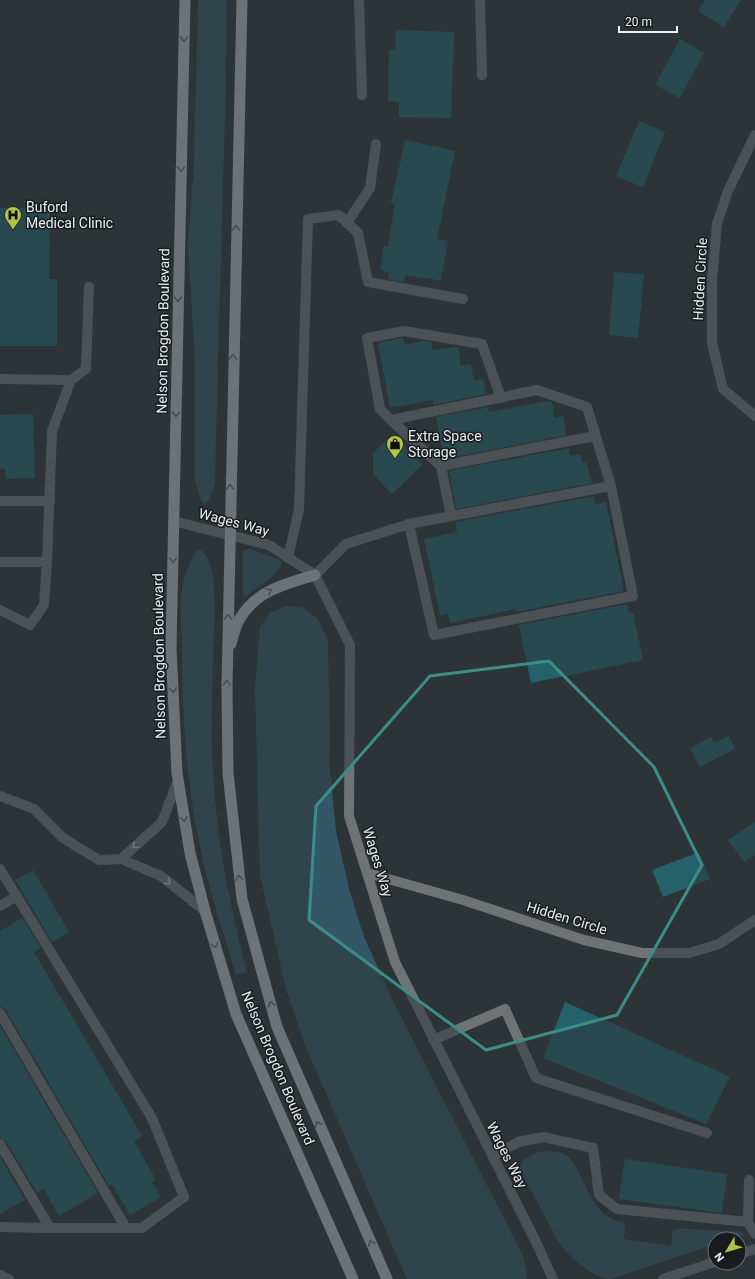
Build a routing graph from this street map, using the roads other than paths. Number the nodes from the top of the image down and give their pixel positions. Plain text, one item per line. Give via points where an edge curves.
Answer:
1 (185, 0) edge
2 (242, 0) edge
3 (359, 0) edge
4 (480, 0) edge
5 (482, 75) dead end
6 (362, 95) dead end
7 (755, 135) edge
8 (376, 144) dead end
9 (347, 223) junction
10 (89, 287) dead end
11 (463, 298) dead end
12 (0, 378) edge
13 (72, 380) junction
14 (501, 398) junction
15 (755, 416) edge
16 (391, 420) junction
17 (595, 436) junction
18 (441, 466) junction
19 (611, 486) junction
20 (0, 501) edge
21 (50, 501) junction
22 (451, 516) junction
23 (173, 521) junction
24 (409, 524) junction
25 (229, 536) junction
26 (288, 558) junction
27 (0, 562) edge
28 (47, 562) junction
29 (315, 575) junction
30 (0, 610) edge
31 (227, 656) junction
32 (178, 780) junction
33 (0, 796) edge
34 (121, 859) junction
35 (0, 868) edge
36 (367, 873) junction
37 (17, 896) junction
38 (0, 906) edge
39 (205, 911) junction
40 (755, 920) edge
41 (0, 1013) edge
42 (433, 1040) junction
43 (707, 1133) dead end
44 (0, 1144) edge
45 (492, 1156) junction
46 (749, 1180) dead end
47 (748, 1222) junction
48 (0, 1227) edge
49 (50, 1228) junction
50 (126, 1228) junction
51 (755, 1234) edge
52 (707, 1265) edge
53 (0, 1275) edge
54 (9, 1279) edge
55 (353, 1279) edge
56 (387, 1279) edge
57 (552, 1279) edge
58 (663, 1279) edge

1 -> 23 highway, Nelson Brogdon Boulevard
25 -> 2 highway, Nelson Brogdon Boulevard
3 - 6 street
4 - 5 street
7 - 15 street, Hidden Circle via 728,191 717,224 712,281 712,343 723,389
8 - 9 street via 370,188
9 - 11 street via 358,233 368,282
9 - 26 street via 339,215 308,219 298,509
10 - 13 street via 86,369
12 - 13 street
13 - 21 street via 52,431
14 - 16 street
14 - 16 street via 482,344 404,331 367,338 380,409
14 - 17 street via 537,390 587,407
16 - 18 street
17 - 18 street
17 - 19 street
18 - 22 street
19 - 22 street
19 - 24 street via 633,596 434,635
20 - 21 street
21 - 28 street
22 - 24 street
23 - 25 street, Wages Way
23 -> 32 highway, Nelson Brogdon Boulevard via 171,647
24 - 29 street via 346,544
25 - 26 street, Wages Way via 269,545
31 -> 25 highway, Nelson Brogdon Boulevard
26 - 29 street, Wages Way
27 - 28 street
28 - 30 street via 44,605 30,625
31 -> 29 highway via 238,621 250,604 268,590
29 - 36 street, Wages Way via 350,645 349,816
56 -> 31 highway, Nelson Brogdon Boulevard via 277,1027 242,899 228,773
32 -> 34 street via 162,822
32 -> 39 highway, Nelson Brogdon Boulevard via 190,853
33 - 34 street via 34,809 62,838 99,860
34 -> 39 street via 161,876
35 - 37 street
36 - 40 street, Hidden Circle via 463,900 584,940 642,953 689,953 712,947
36 - 42 street, Wages Way via 395,962
37 - 38 street
37 - 50 street via 152,1118 184,1197 142,1228
39 -> 55 highway, Nelson Brogdon Boulevard via 236,1014
41 - 50 street
42 - 43 street via 505,1008 536,1078
42 - 45 street, Wages Way
44 - 49 street
45 - 47 street via 518,1142 543,1137 593,1148 599,1195 617,1209
45 - 57 street, Wages Way
46 - 47 street
47 - 51 street
48 - 49 street
49 - 50 street
52 - 58 street
53 - 54 street

